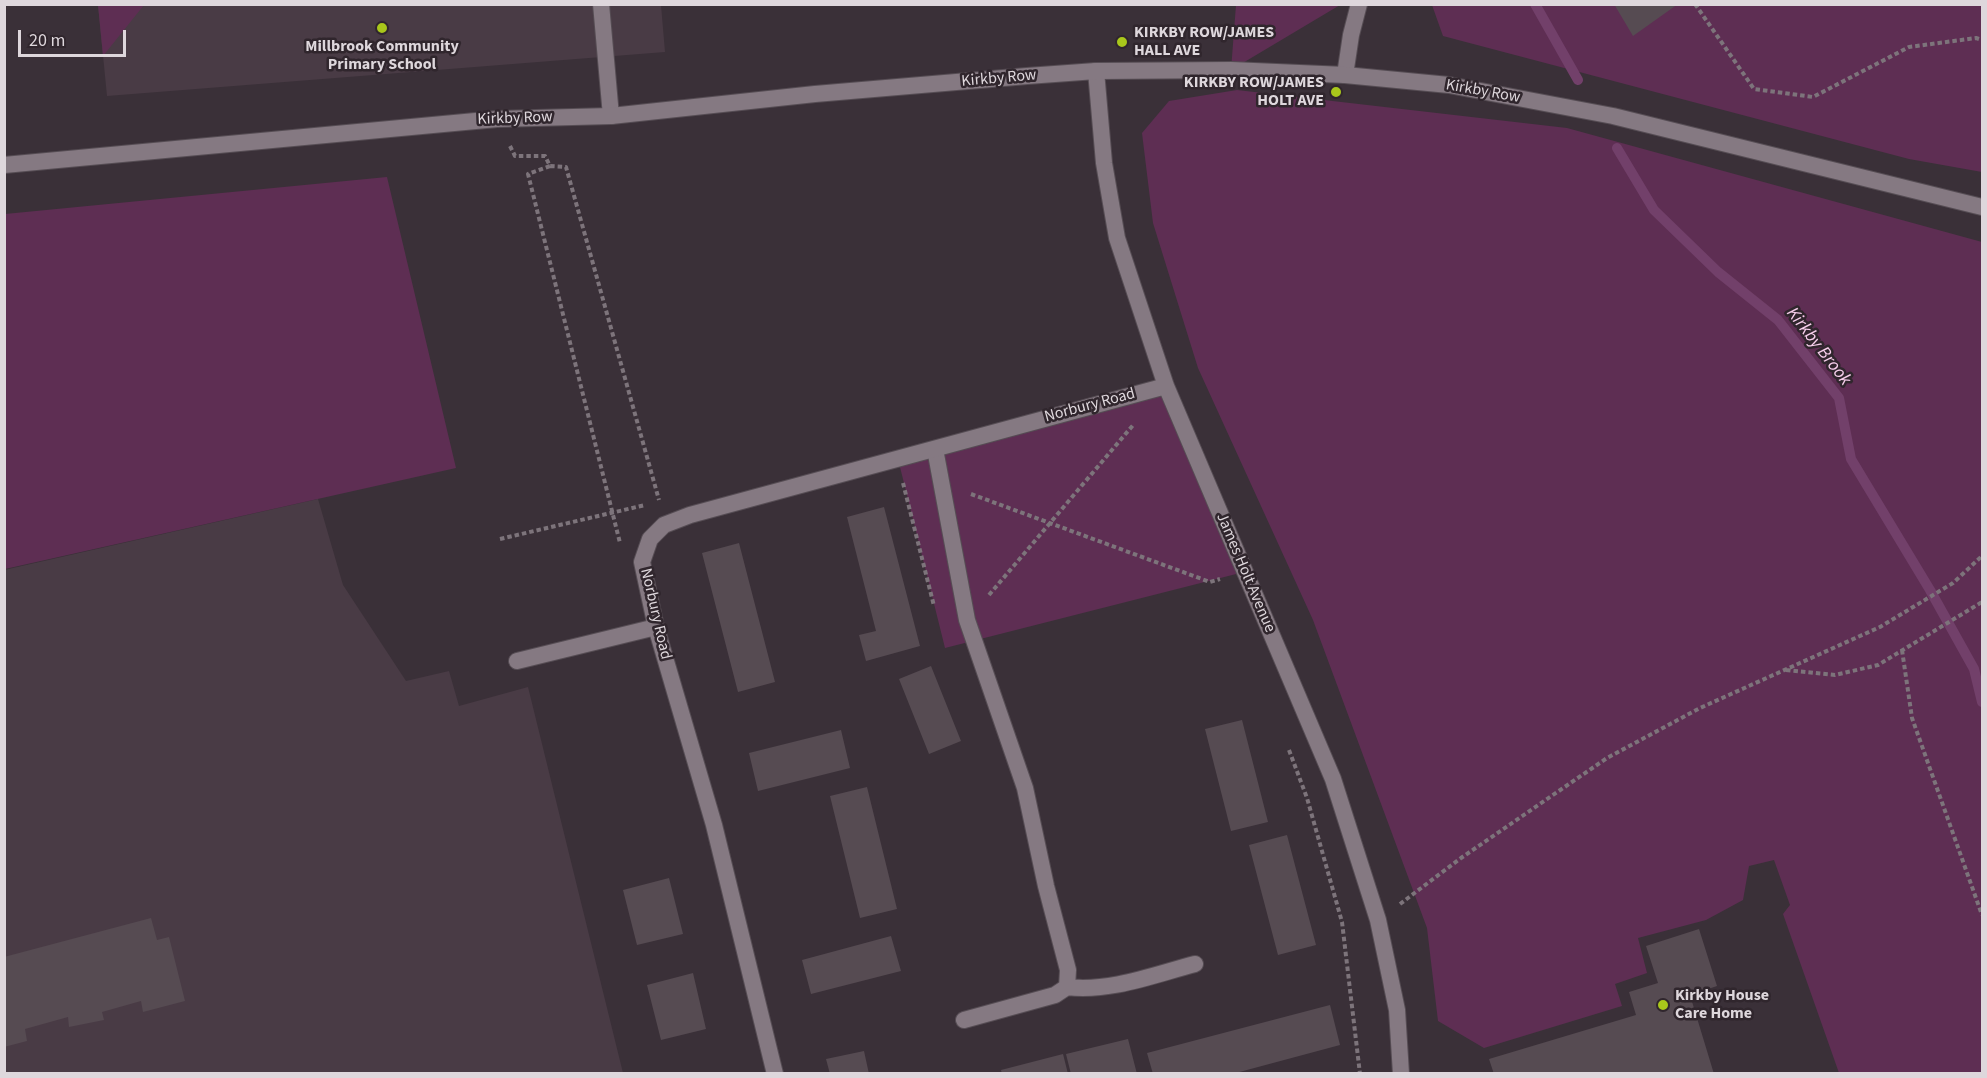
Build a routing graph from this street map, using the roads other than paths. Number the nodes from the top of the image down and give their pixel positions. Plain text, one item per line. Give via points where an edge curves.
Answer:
1 (601, 4) edge
2 (1359, 4) edge
3 (1096, 71) junction
4 (1346, 75) junction
5 (610, 116) junction
6 (4, 165) edge
7 (1983, 207) edge
8 (1166, 386) junction
9 (935, 448) junction
10 (656, 627) junction
11 (517, 661) dead end
12 (1195, 964) dead end
13 (1067, 987) junction
14 (964, 1020) dead end
15 (775, 1074) edge
16 (1401, 1074) edge

1 - 5 street
2 - 4 street
3 - 4 street, Kirkby Row via 1231,70
3 - 5 street, Kirkby Row via 815,94
3 - 8 street, James Holt Avenue via 1104,163 1117,238
4 - 7 street, Kirkby Row via 1449,85 1613,116
5 - 6 street, Kirkby Row via 496,119
8 - 9 street, Norbury Road
8 - 16 street, James Holt Avenue via 1333,779 1378,920 1397,1010
9 - 10 street, Norbury Road via 664,525 650,539 642,562
9 - 13 street via 968,621 1025,788 1068,970
10 - 11 street
10 - 15 street, Norbury Road via 714,825
12 - 13 street via 1112,986
13 - 14 street via 1055,995

